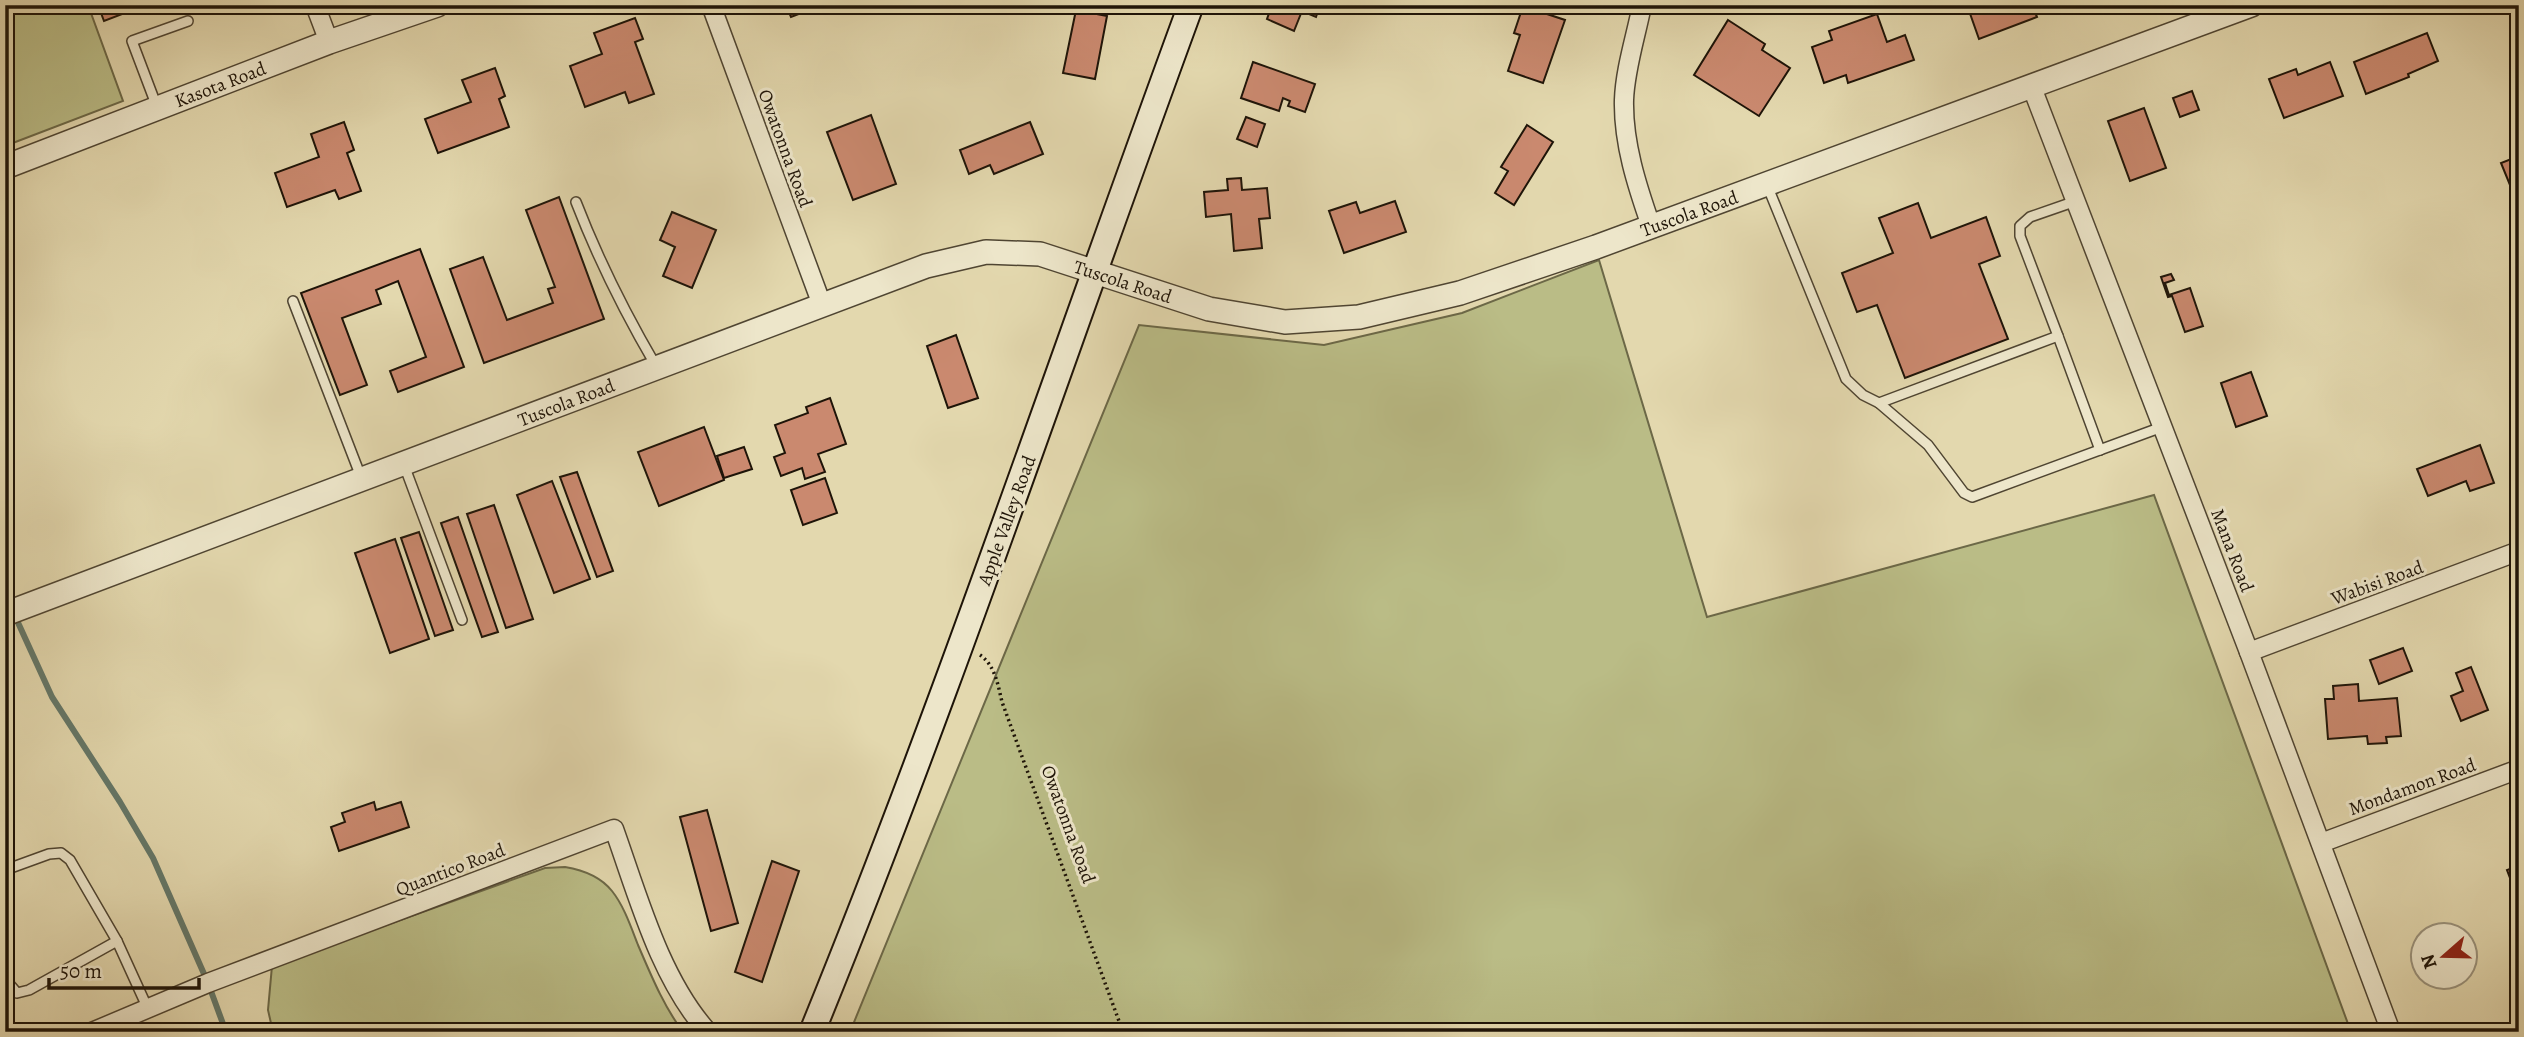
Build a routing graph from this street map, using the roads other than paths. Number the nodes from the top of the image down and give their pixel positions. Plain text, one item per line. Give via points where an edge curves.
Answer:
1 (315, 5) edge
2 (437, 5) edge
3 (711, 5) edge
4 (1191, 5) edge
5 (1642, 5) edge
6 (2251, 5) edge
7 (188, 21) dead end
8 (329, 42) junction
9 (2031, 85) junction
10 (157, 108) junction
11 (5, 167) edge
12 (1768, 185) junction
13 (2076, 201) junction
14 (576, 202) dead end
15 (1651, 226) junction
16 (1094, 271) junction
17 (293, 301) dead end
18 (822, 305) junction
19 (2058, 335) junction
20 (657, 367) junction
21 (1879, 403) junction
22 (2162, 427) junction
23 (2100, 450) junction
24 (404, 464) junction
25 (362, 479) junction
26 (2519, 551) edge
27 (5, 614) edge
28 (462, 620) dead end
29 (2249, 652) junction
30 (2519, 769) edge
31 (2321, 843) junction
32 (5, 870) edge
33 (117, 941) junction
34 (5, 979) edge
35 (148, 1009) junction
36 (92, 1032) edge
37 (708, 1032) edge
38 (812, 1032) edge
39 (2391, 1032) edge

1 - 8 street
2 - 8 street, Kasota Road
3 - 18 street, Owatonna Road
4 - 16 main road, Apple Valley Road
5 - 15 street via 1624,99 1626,134
6 - 9 street, Tuscola Road
7 - 10 lane via 132,41
8 - 10 street, Kasota Road
9 - 12 street, Tuscola Road
9 - 13 street, Mana Road
10 - 11 street, Kasota Road
12 - 15 street, Tuscola Road
12 - 21 lane via 1846,379
13 - 19 lane via 2030,216 2020,226
13 - 22 street, Mana Road
14 - 20 lane via 614,291
15 - 16 street, Tuscola Road via 1460,293 1359,317 1285,322 1209,309
16 - 18 street, Tuscola Road via 1040,254 986,252 926,267
16 - 38 main road, Apple Valley Road via 1017,492
17 - 25 lane
18 - 20 street, Tuscola Road
19 - 21 lane
19 - 23 lane
20 - 24 street, Tuscola Road
21 - 23 lane via 1928,445 1964,493 1972,497
22 - 23 lane
22 - 29 street, Mana Road
24 - 25 street, Tuscola Road
24 - 28 lane
25 - 27 street, Tuscola Road
26 - 29 street, Wabisi Road
29 - 31 street, Mana Road
30 - 31 street, Mondamon Road
31 - 39 street, Mana Road
32 - 33 lane via 61,853 70,860
33 - 34 lane via 29,990 17,993
33 - 35 lane
35 - 36 street, Quantico Road
35 - 37 street, Quantico Road via 614,829 656,942 690,1012

